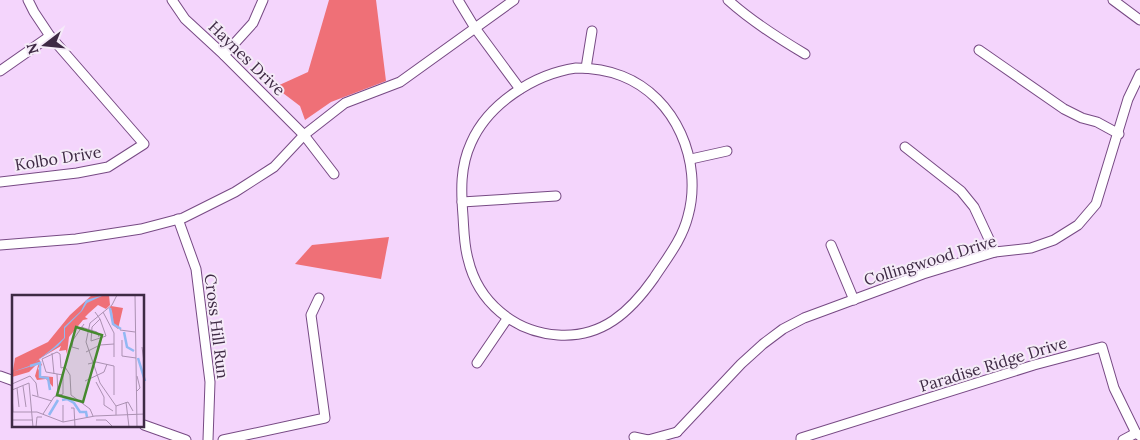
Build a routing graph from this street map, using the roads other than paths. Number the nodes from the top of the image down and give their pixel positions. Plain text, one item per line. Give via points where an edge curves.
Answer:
1 (28, 0) edge
2 (172, 0) edge
3 (263, 0) edge
4 (458, 0) edge
5 (514, 0) edge
6 (728, 0) edge
7 (1113, 0) edge
8 (1140, 20) edge
9 (475, 28) junction
10 (592, 31) dead end
11 (50, 36) junction
12 (979, 50) dead end
13 (805, 54) dead end
14 (224, 55) junction
15 (586, 68) junction
16 (0, 71) edge
17 (1140, 74) edge
18 (520, 89) junction
19 (1119, 134) junction
20 (304, 135) junction
21 (905, 146) dead end
22 (728, 151) dead end
23 (690, 159) junction
24 (334, 174) dead end
25 (0, 182) edge
26 (556, 196) dead end
27 (462, 202) junction
28 (178, 219) junction
29 (0, 245) edge
30 (830, 245) dead end
31 (994, 252) junction
32 (319, 298) dead end
33 (854, 300) junction
34 (507, 319) junction
35 (477, 363) dead end
36 (0, 376) edge
37 (12, 380) edge
38 (145, 425) edge
39 (1138, 435) edge
40 (678, 436) edge
41 (634, 437) dead end
42 (186, 440) edge
43 (208, 440) edge
44 (223, 440) edge
45 (648, 440) edge
46 (801, 440) edge
47 (1123, 440) edge

1 - 11 street
2 - 14 street, Haynes Drive via 185,19
3 - 14 street via 253,22
4 - 9 street
5 - 9 street
6 - 13 street
7 - 8 street
9 - 18 street
9 - 20 street via 400,82 345,103
10 - 15 street
11 - 16 street
11 - 25 street, Kolbo Drive via 144,144 108,167
12 - 19 street via 1064,109
14 - 20 street, Haynes Drive
15 - 18 street via 550,74
15 - 23 street via 622,76 648,92 676,125
17 - 19 street, Collingwood Drive via 1128,99
18 - 27 street via 492,112 471,142 463,166
19 - 31 street, Collingwood Drive via 1096,204 1078,225 1054,240 1032,248
20 - 24 street, Haynes Drive
20 - 28 street via 274,167 235,192
21 - 31 street via 961,191 974,207
22 - 23 street
23 - 34 street via 693,192 685,227 677,244 632,306 601,327 571,334 535,331
26 - 27 street
27 - 34 street via 466,249 472,272 484,295
28 - 29 street via 141,229 76,239
28 - 43 street, Cross Hill Run via 196,270 210,382
30 - 33 street
31 - 33 street, Collingwood Drive
32 - 44 street via 311,315 325,418
33 - 40 street, Collingwood Drive via 804,318 763,344 741,364
34 - 35 street
36 - 37 street
38 - 42 street
39 - 46 street, Paradise Ridge Drive via 1114,388 1102,347 1034,365
39 - 47 street
40 - 45 street
41 - 45 street

